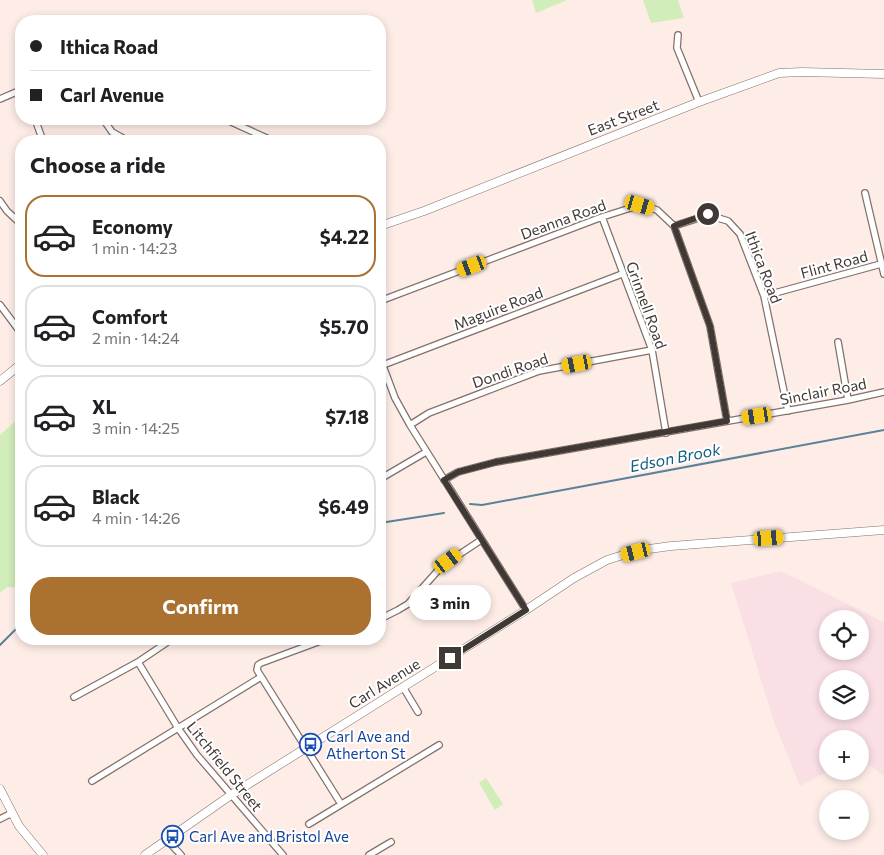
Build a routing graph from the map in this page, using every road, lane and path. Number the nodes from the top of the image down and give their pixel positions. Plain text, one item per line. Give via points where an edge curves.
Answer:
1 (678, 35) dead end
2 (884, 74) edge
3 (15, 93) edge
4 (0, 99) edge
5 (699, 102) junction
6 (107, 125) edge
7 (238, 125) edge
8 (117, 135) edge
9 (260, 135) edge
10 (865, 193) dead end
11 (0, 201) edge
12 (602, 217) junction
13 (15, 219) edge
14 (386, 224) edge
15 (674, 226) junction
16 (881, 264) junction
17 (622, 274) junction
18 (884, 274) edge
19 (764, 296) junction
20 (386, 299) edge
21 (0, 305) edge
22 (15, 325) edge
23 (838, 342) dead end
24 (652, 350) junction
25 (386, 364) edge
26 (15, 369) edge
27 (386, 373) edge
28 (0, 381) edge
29 (884, 392) edge
30 (848, 400) junction
31 (788, 411) junction
32 (727, 421) junction
33 (410, 425) junction
34 (666, 433) junction
35 (426, 452) junction
36 (386, 475) edge
37 (444, 480) junction
38 (884, 530) edge
39 (481, 540) junction
40 (526, 610) junction
41 (386, 615) edge
42 (163, 645) edge
43 (310, 645) edge
44 (138, 662) junction
45 (261, 677) junction
46 (403, 687) junction
47 (74, 697) dead end
48 (418, 712) dead end
49 (178, 728) junction
50 (439, 745) dead end
51 (305, 748) junction
52 (92, 781) dead end
53 (0, 790) edge
54 (231, 795) junction
55 (341, 804) junction
56 (12, 813) junction
57 (0, 819) edge
58 (309, 824) dead end
59 (166, 839) junction
60 (391, 842) dead end
61 (43, 855) edge
62 (145, 855) edge
63 (181, 855) edge
64 (283, 855) edge
65 (369, 855) edge

1 - 5 street via 677,48
2 - 5 street, East Street via 779,73
3 - 4 street
5 - 14 street, East Street
6 - 8 street
7 - 9 street
10 - 16 street
11 - 13 street
12 - 15 street, Deanna Road via 640,205 657,210
12 - 17 street, Grinnell Road
12 - 20 street, Deanna Road
15 - 19 street, Ithica Road via 708,214 728,221 740,234
15 - 32 street, Deanna Road via 710,326
16 - 18 street
16 - 19 street, Flint Road
17 - 24 street, Grinnell Road
17 - 25 street, Maguire Road
19 - 31 street, Ithica Road
21 - 22 street
23 - 30 street
24 - 33 street, Dondi Road via 539,371 429,413
24 - 34 street, Grinnell Road
26 - 28 street
27 - 33 street
29 - 30 street, Sinclair Road
30 - 31 street, Sinclair Road
31 - 32 street, Sinclair Road
32 - 34 street, Sinclair Road
33 - 35 street
34 - 37 street, Sinclair Road via 496,462 458,472
35 - 36 street
35 - 37 street
37 - 39 street
38 - 40 street, Carl Avenue via 649,549 589,569
39 - 40 street
39 - 41 street via 442,566 408,604
40 - 46 street, Carl Avenue
42 - 44 street
43 - 45 street via 261,663 257,670
44 - 47 street
44 - 49 street, Litchfield Street
45 - 49 street
45 - 51 street
46 - 48 street
46 - 51 street, Carl Avenue
49 - 52 street
49 - 54 street, Litchfield Street
50 - 55 street
51 - 54 street, Carl Avenue
51 - 55 street
53 - 56 street
54 - 59 street, Carl Avenue
54 - 64 street, Litchfield Street
55 - 58 street
56 - 57 street
56 - 61 street
59 - 62 street, Carl Avenue
59 - 63 street
60 - 65 street

